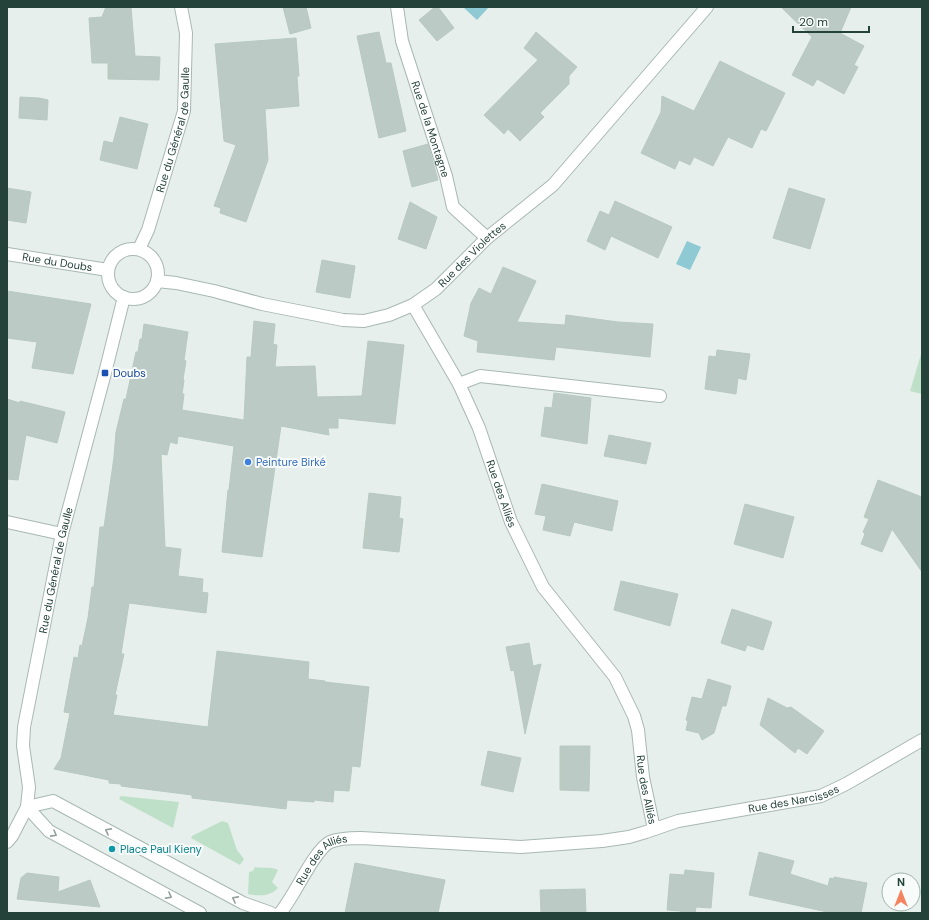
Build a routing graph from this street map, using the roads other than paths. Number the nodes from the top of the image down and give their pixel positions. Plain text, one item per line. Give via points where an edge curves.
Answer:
1 (182, 7) edge
2 (398, 7) edge
3 (707, 7) edge
4 (487, 238) junction
5 (139, 250) junction
6 (7, 254) edge
7 (108, 270) junction
8 (157, 281) junction
9 (124, 297) junction
10 (413, 305) junction
11 (459, 384) junction
12 (660, 396) dead end
13 (7, 522) edge
14 (62, 534) junction
15 (922, 740) edge
16 (27, 807) junction
17 (654, 829) junction
18 (7, 842) edge
19 (200, 913) edge
20 (272, 913) edge
21 (280, 913) edge

1 - 5 street, Rue du Général de Gaulle via 186,33 184,111 148,230
2 - 4 street, Rue de la Montagne via 402,42 446,176 452,207
3 - 4 street, Rue des Violettes via 553,185
4 - 10 street, Rue des Violettes via 436,289
5 - 7 street via 125,250 119,253 113,258
5 - 8 street via 152,258 156,265
6 - 7 street, Rue du Doubs
7 - 9 street via 111,287
8 - 9 street via 147,294 140,298
8 - 10 street, Rue des Violettes via 343,320 364,321 389,315
9 - 14 street, Rue du Général de Gaulle
10 - 11 street, Rue des Alliés
11 - 12 street via 480,376
11 - 17 street, Rue des Alliés via 479,428 511,522 542,587 615,677 634,716
13 - 14 street
14 - 16 street, Rue du Général de Gaulle via 24,727 23,746 29,787
15 - 17 street, Rue des Narcisses via 821,796 678,820
16 - 18 street, Rue du Général de Gaulle
16 -> 19 street via 49,831
20 -> 16 street via 243,903 53,801
17 - 21 street, Rue des Alliés via 602,841 521,847 342,839 330,842 318,853

